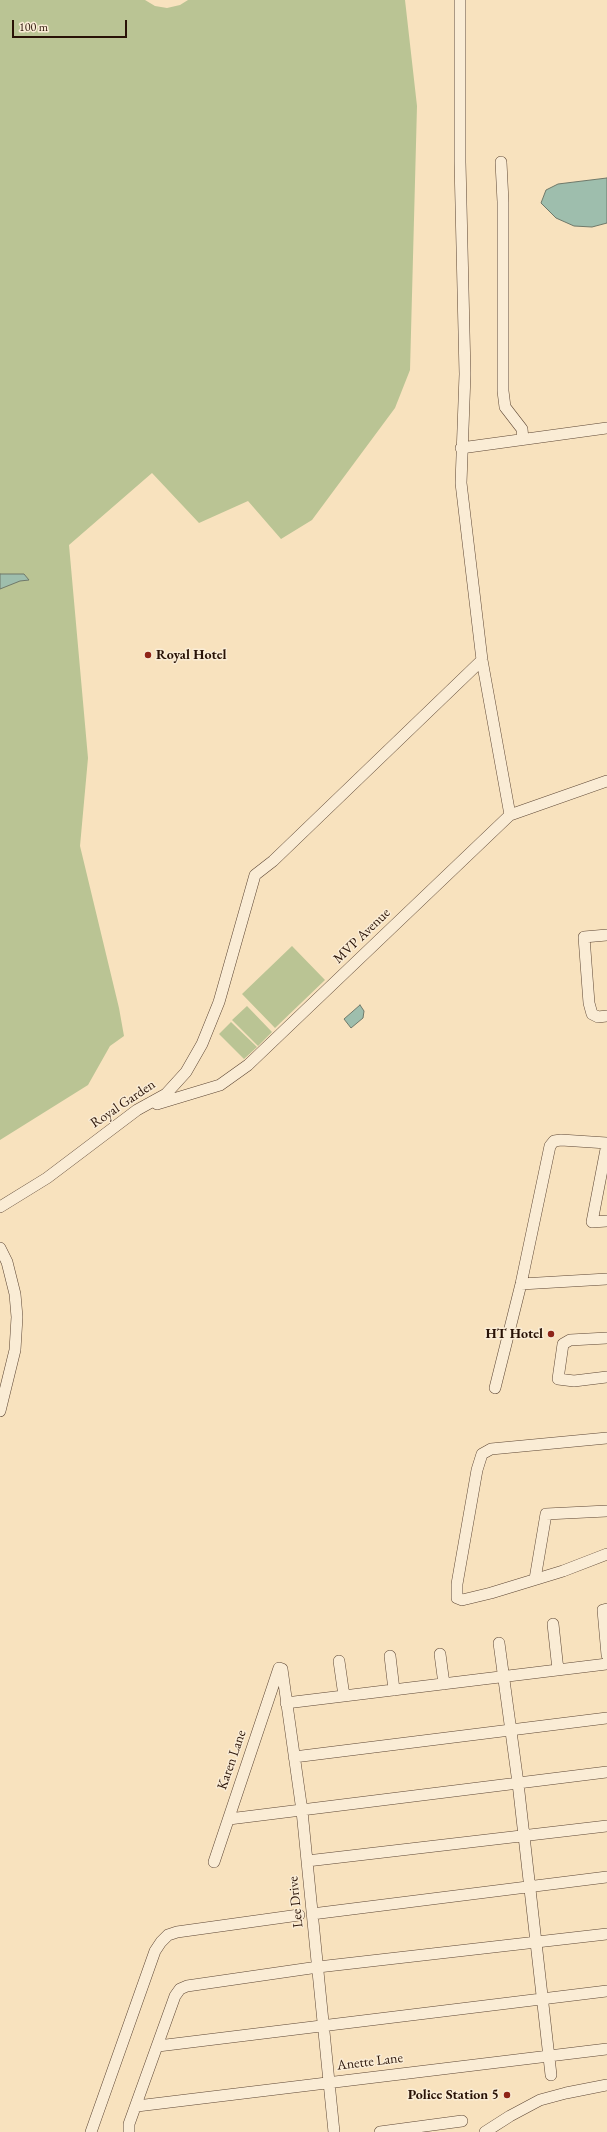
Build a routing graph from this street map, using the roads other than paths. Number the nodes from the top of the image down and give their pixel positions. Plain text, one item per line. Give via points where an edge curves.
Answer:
1 (460, 0) edge
2 (501, 162) dead end
3 (607, 428) edge
4 (523, 439) junction
5 (461, 448) junction
6 (482, 660) junction
7 (607, 781) edge
8 (510, 815) junction
9 (607, 935) edge
10 (607, 1016) edge
11 (137, 1110) junction
12 (607, 1143) edge
13 (0, 1207) edge
14 (607, 1221) edge
15 (0, 1248) edge
16 (607, 1279) edge
17 (521, 1284) junction
18 (607, 1338) edge
19 (607, 1377) edge
20 (495, 1388) dead end
21 (0, 1412) edge
22 (607, 1438) edge
23 (607, 1511) edge
24 (607, 1554) edge
25 (535, 1579) junction
26 (607, 1609) edge
27 (553, 1624) dead end
28 (499, 1643) dead end
29 (440, 1654) dead end
30 (607, 1655) edge
31 (390, 1656) dead end
32 (339, 1661) dead end
33 (607, 1664) edge
34 (281, 1669) joint
35 (558, 1670) junction
36 (505, 1676) junction
37 (444, 1684) junction
38 (394, 1690) junction
39 (344, 1696) junction
40 (286, 1703) junction
41 (607, 1718) edge
42 (511, 1730) junction
43 (294, 1757) junction
44 (607, 1772) edge
45 (518, 1783) junction
46 (302, 1811) junction
47 (228, 1819) junction
48 (607, 1826) edge
49 (524, 1836) junction
50 (307, 1861) junction
51 (214, 1862) dead end
52 (607, 1877) edge
53 (530, 1887) junction
54 (312, 1914) junction
55 (299, 1915) dead end
56 (607, 1934) edge
57 (536, 1942) junction
58 (318, 1967) junction
59 (607, 1991) edge
60 (542, 1999) junction
61 (324, 2026) junction
62 (158, 2046) junction
63 (607, 2049) edge
64 (548, 2056) junction
65 (551, 2075) dead end
66 (329, 2082) junction
67 (607, 2085) edge
68 (137, 2106) junction
69 (462, 2121) dead end
70 (91, 2132) edge
71 (129, 2132) edge
72 (334, 2132) edge
73 (380, 2132) edge
74 (485, 2132) edge

1 - 5 street via 464,374
2 - 4 street via 503,391 505,407 522,429
3 - 4 street
4 - 5 street
5 - 6 street via 461,484
6 - 8 street
6 - 11 street, Royal Garden via 273,861 255,875 219,1002 202,1044 186,1072 166,1094
7 - 8 street, MVP Avenue
8 - 11 street, MVP Avenue via 248,1065 220,1085
9 - 10 street via 584,937 592,1014 598,1017
11 - 13 street, Royal Garden via 47,1178
12 - 14 street via 592,1222
12 - 17 street via 561,1140 554,1141 550,1146
15 - 21 street via 8,1262 17,1317 15,1350
16 - 17 street
17 - 20 street
18 - 19 street via 570,1340 563,1344 557,1382
22 - 25 street via 491,1449 480,1456 457,1584 457,1598 462,1600
23 - 25 street via 546,1514
24 - 25 street
26 - 30 street via 603,1610
27 - 35 street
28 - 36 street
29 - 37 street
31 - 38 street
32 - 39 street
33 - 35 street
34 - 40 street, Lee Drive
34 - 47 street, Karen Lane
35 - 36 street
36 - 37 street
36 - 42 street
37 - 38 street
38 - 39 street
39 - 40 street
40 - 43 street, Lee Drive
41 - 42 street
42 - 43 street
42 - 45 street
43 - 46 street, Lee Drive
44 - 45 street
45 - 46 street
45 - 49 street
46 - 47 street
46 - 50 street, Lee Drive
47 - 51 street, Karen Lane
48 - 49 street
49 - 50 street
49 - 53 street
50 - 54 street, Lee Drive
52 - 53 street
53 - 54 street
53 - 57 street
54 - 58 street, Lee Drive
55 - 70 street via 177,1932 168,1935 161,1942 155,1951
56 - 57 street
57 - 58 street
57 - 60 street
58 - 61 street, Lee Drive
58 - 62 street via 180,1989 175,1996
59 - 60 street
60 - 61 street
60 - 64 street
61 - 62 street
61 - 66 street, Lee Drive
62 - 68 street
63 - 64 street, Anette Lane
64 - 65 street
64 - 66 street, Anette Lane
66 - 68 street, Anette Lane
66 - 72 street, Lee Drive
67 - 74 street via 566,2092 540,2100
68 - 71 street
69 - 73 street

